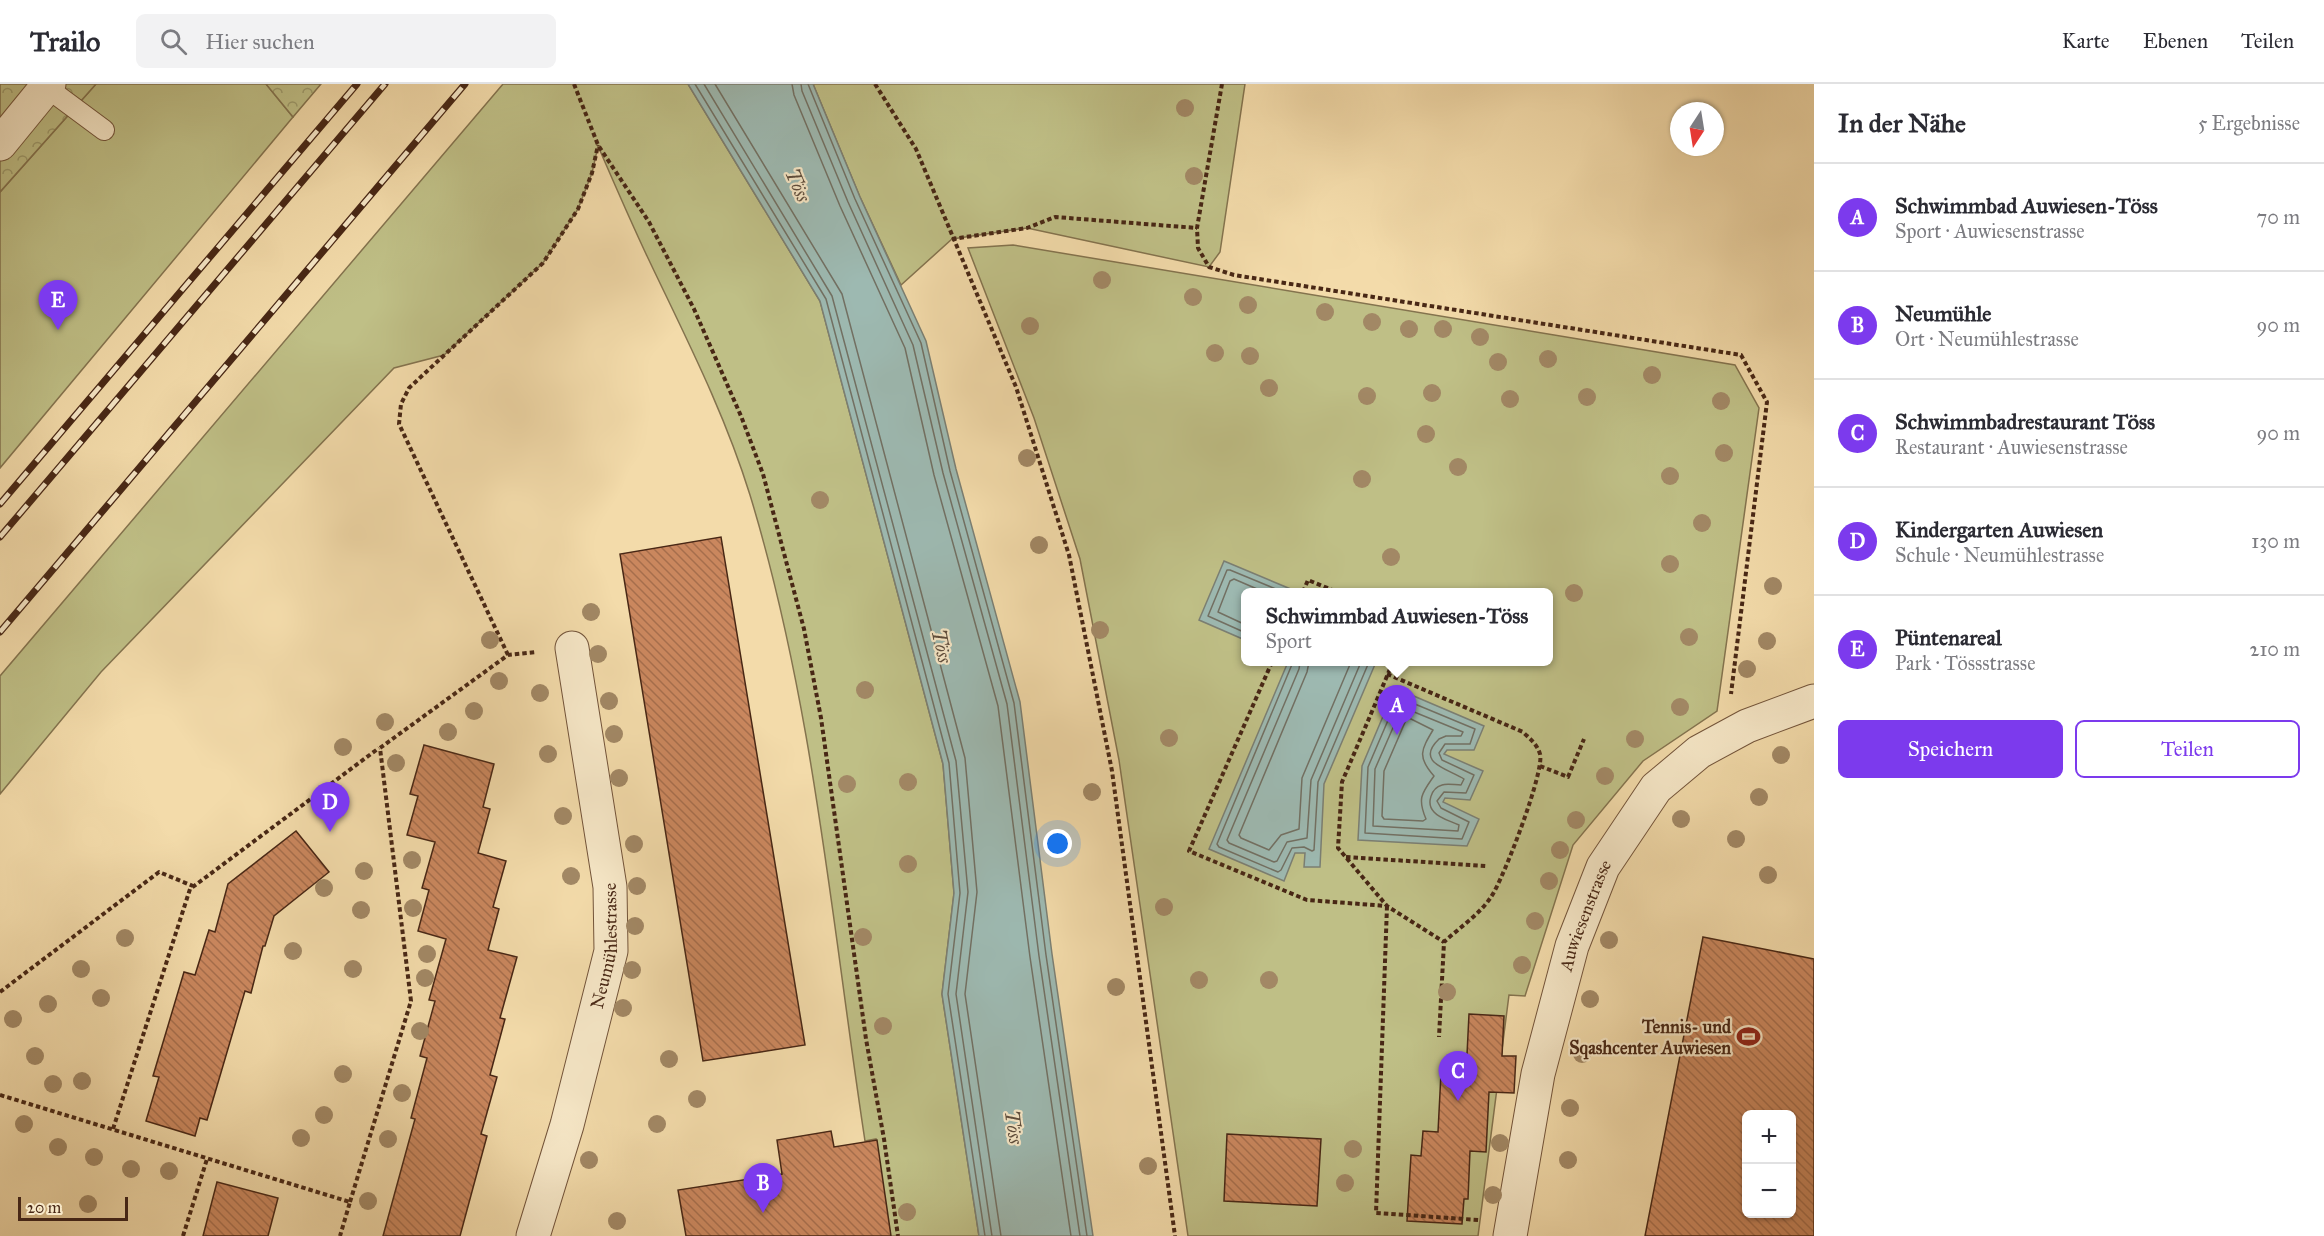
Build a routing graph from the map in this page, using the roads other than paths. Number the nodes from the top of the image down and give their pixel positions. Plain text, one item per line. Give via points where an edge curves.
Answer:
1 (47, 86) edge
2 (104, 130) dead end
3 (0, 144) edge
4 (572, 648) road end
5 (1814, 701) edge
6 (1511, 1229) edge
7 (533, 1236) edge

1 - 2 lane
1 - 3 street
4 - 7 street, Neumühlestrasse via 610,887 612,951 567,1125
5 - 6 street, Auwiesenstrasse via 1747,726 1699,752 1656,788 1603,867 1572,946 1538,1074

